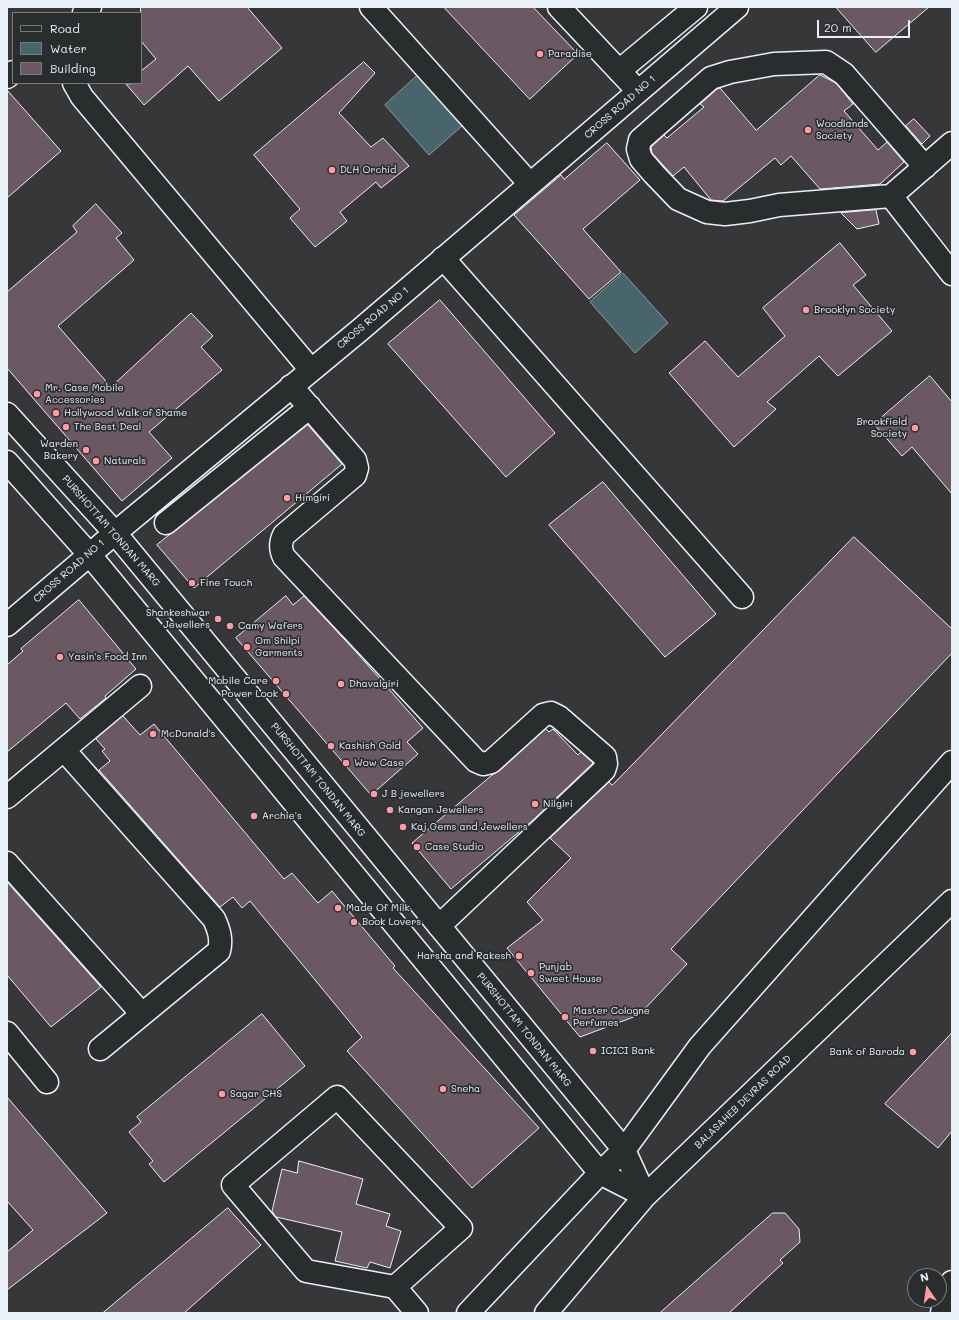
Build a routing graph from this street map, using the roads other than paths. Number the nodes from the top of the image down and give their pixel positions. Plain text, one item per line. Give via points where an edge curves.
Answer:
1 (371, 7) edge
2 (559, 7) edge
3 (696, 7) edge
4 (737, 7) edge
5 (619, 71) junction
6 (75, 84) edge
7 (638, 91) junction
8 (952, 143) edge
9 (925, 166) junction
10 (530, 184) junction
11 (891, 196) junction
12 (945, 249) edge
13 (443, 258) junction
14 (952, 274) edge
15 (311, 370) junction
16 (291, 386) junction
17 (310, 407) junction
18 (7, 414) edge
19 (7, 462) edge
20 (166, 523) dead end
21 (115, 532) junction
22 (89, 554) junction
23 (742, 597) dead end
24 (7, 625) edge
25 (140, 686) dead end
26 (64, 750) junction
27 (952, 762) edge
28 (7, 797) edge
29 (7, 863) edge
30 (952, 901) edge
31 (439, 926) junction
32 (142, 1014) junction
33 (7, 1033) edge
34 (530, 1037) junction
35 (100, 1049) dead end
36 (504, 1057) junction
37 (47, 1082) dead end
38 (624, 1150) junction
39 (600, 1173) junction
40 (645, 1196) junction
41 (952, 1282) edge
42 (396, 1287) junction
43 (417, 1313) edge
44 (468, 1313) edge
45 (546, 1313) edge
46 (942, 1313) edge

1 - 10 street
2 - 5 street
3 - 5 street
4 - 7 street, CROSS ROAD NO 1
5 - 7 street
6 - 15 street via 82,97
7 - 10 street, CROSS ROAD NO 1
8 - 9 street
9 - 11 street
9 - 11 street via 844,74 826,62 774,64 711,78 640,140 638,149 641,158 678,199 707,212 725,214 778,204
10 - 13 street, CROSS ROAD NO 1
11 - 12 street
12 - 14 street
13 - 15 street, CROSS ROAD NO 1
13 - 23 street
15 - 16 street, CROSS ROAD NO 1
16 - 17 street
16 - 21 street, CROSS ROAD NO 1
17 - 20 street
17 - 31 street via 355,460 357,468 355,475 284,535 280,549 284,557 476,761 482,764 492,762 543,715 551,713 605,757 604,770
18 - 21 street, PURSHOTTAM TONDAN MARG
19 - 22 street
21 - 22 street, CROSS ROAD NO 1
21 - 31 street, PURSHOTTAM TONDAN MARG
22 - 24 street, CROSS ROAD NO 1
22 - 36 street
25 - 26 street
26 - 28 street
26 - 32 street via 214,919 220,931 219,951
27 - 38 street via 700,1046
29 - 32 street
30 - 40 street, BALASAHEB DEVRAS ROAD
31 - 34 street, PURSHOTTAM TONDAN MARG
32 - 35 street
33 - 37 street
34 - 36 street
34 - 38 street, PURSHOTTAM TONDAN MARG
36 - 39 street
38 - 39 street
38 - 40 street, PURSHOTTAM TONDAN MARG
39 - 40 street
39 - 44 street
40 - 45 street, BALASAHEB DEVRAS ROAD
41 - 46 street via 945,1297
42 - 42 street via 306,1271 232,1185 337,1097 461,1228
42 - 43 street

